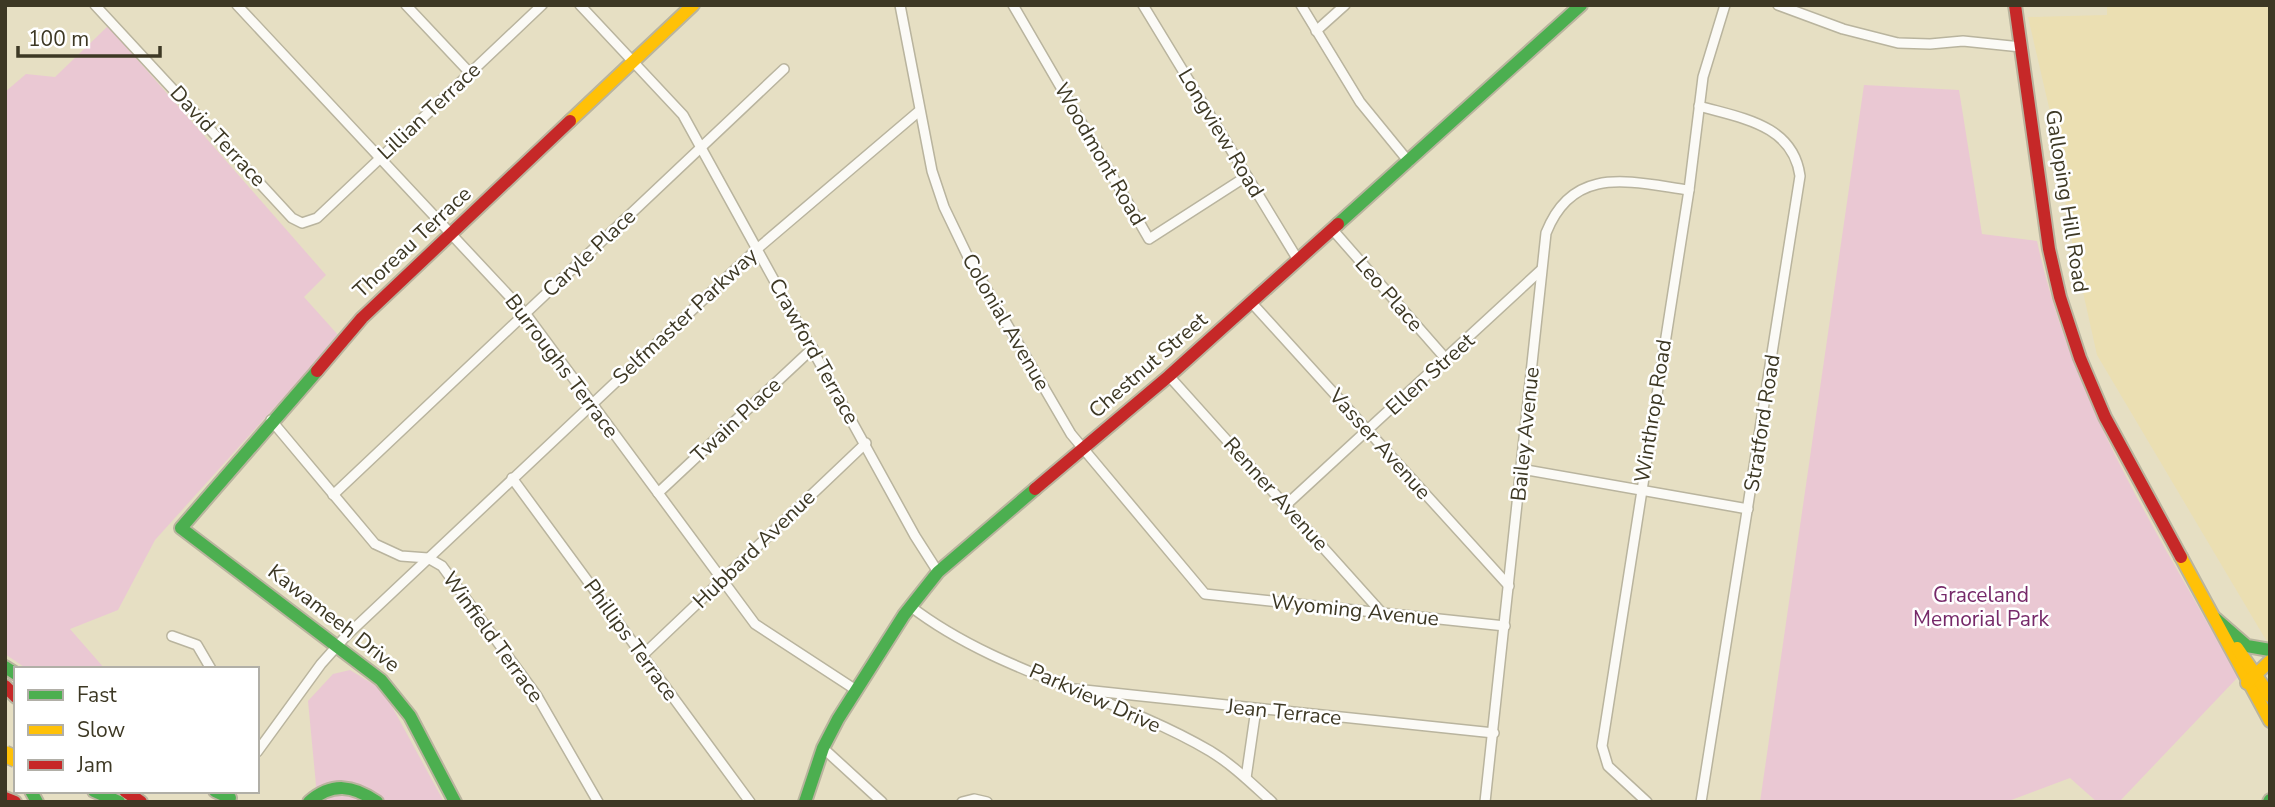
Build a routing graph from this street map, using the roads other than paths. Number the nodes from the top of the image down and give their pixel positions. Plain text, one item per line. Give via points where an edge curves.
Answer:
1 (237, 5) edge
2 (406, 5) edge
3 (542, 5) edge
4 (580, 5) edge
5 (693, 5) edge
6 (900, 5) edge
7 (1013, 5) edge
8 (1143, 5) edge
9 (1301, 5) edge
10 (1345, 5) edge
11 (1581, 5) edge
12 (1725, 5) edge
13 (1778, 5) edge
14 (2015, 5) edge
15 (102, 8) edge
16 (1316, 31) junction
17 (2021, 47) junction
18 (633, 62) junction
19 (784, 69) dead end
20 (470, 73) junction
21 (1699, 106) junction
22 (918, 112) junction
23 (701, 147) junction
24 (381, 157) junction
25 (1409, 162) junction
26 (1247, 176) junction
27 (1689, 190) junction
28 (317, 218) joint
29 (1332, 229) junction
30 (451, 234) junction
31 (757, 249) junction
32 (1298, 260) junction
33 (1541, 270) junction
34 (1251, 302) junction
35 (525, 313) junction
36 (813, 348) junction
37 (1446, 359) junction
38 (1169, 376) junction
39 (591, 402) junction
40 (271, 421) junction
41 (1367, 430) junction
42 (866, 443) junction
43 (1084, 449) junction
44 (1521, 470) junction
45 (512, 478) junction
46 (1641, 490) junction
47 (658, 493) junction
48 (332, 495) junction
49 (1286, 505) junction
50 (1748, 509) junction
51 (181, 528) joint
52 (428, 558) junction
53 (939, 572) junction
54 (722, 580) junction
55 (1509, 586) junction
56 (1205, 594) joint
57 (910, 606) junction
58 (1382, 613) junction
59 (2216, 619) junction
60 (1505, 626) junction
61 (172, 636) dead end
62 (337, 644) junction
63 (2270, 650) edge
64 (643, 655) junction
65 (2270, 662) edge
66 (210, 667) edge
67 (2250, 678) junction
68 (1075, 689) junction
69 (856, 690) junction
70 (2270, 696) edge
71 (1256, 709) junction
72 (2270, 722) edge
73 (1494, 733) junction
74 (261, 739) edge
75 (823, 748) junction
76 (1246, 778) junction
77 (99, 793) edge
78 (119, 802) edge
79 (309, 802) edge
80 (377, 802) edge
81 (455, 802) edge
82 (598, 802) edge
83 (750, 802) edge
84 (805, 802) edge
85 (882, 802) edge
86 (962, 802) edge
87 (987, 802) edge
88 (1272, 802) edge
89 (1485, 802) edge
90 (1647, 802) edge
91 (1701, 802) edge

1 - 24 street, Burroughs Terrace
2 - 20 street
3 - 20 street, Lillian Terrace
4 - 18 street, Crawford Terrace
5 - 18 main road, Thoreau Terrace
6 - 22 street, Colonial Avenue
7 - 26 street, Woodmont Road via 1149,239
8 - 26 street, Longview Road
9 - 16 street
10 - 16 street
11 - 25 main road, Chestnut Street
12 - 21 street, Winthrop Road
13 - 17 street via 1843,30 1898,43 1963,41
14 - 17 main road, Galloping Hill Road
15 - 28 street, David Terrace via 292,218 302,223
16 - 25 street via 1360,102
17 - 59 main road, Galloping Hill Road via 2048,239 2072,336 2104,413
18 - 23 street, Crawford Terrace via 681,112
18 - 30 main road, Thoreau Terrace
19 - 23 street, Caryle Place
20 - 24 street, Lillian Terrace
21 - 27 street, Winthrop Road
21 - 50 street, Stratford Road via 1771,129 1789,146 1799,169 1800,188
22 - 31 street, Selfmaster Parkway
22 - 43 street, Colonial Avenue via 944,207 969,259
23 - 31 street, Crawford Terrace
23 - 35 street, Caryle Place
24 - 28 street, Lillian Terrace
24 - 30 street, Burroughs Terrace
25 - 29 main road, Chestnut Street
26 - 32 street, Longview Road
27 - 33 street, Bailey Avenue via 1611,181 1582,188 1564,201 1551,219
27 - 46 street, Winthrop Road
29 - 32 main road, Chestnut Street
29 - 37 street, Leo Place
30 - 35 street, Burroughs Terrace
30 - 40 main road, Thoreau Terrace via 362,318
31 - 36 street, Crawford Terrace
31 - 39 street, Selfmaster Parkway
32 - 34 main road, Chestnut Street
33 - 37 street, Ellen Street
33 - 44 street, Bailey Avenue
34 - 38 main road, Chestnut Street
34 - 41 street, Vasser Avenue
35 - 39 street, Burroughs Terrace
35 - 48 street, Caryle Place
36 - 42 street, Crawford Terrace
36 - 47 street, Twain Place
37 - 41 street, Ellen Street
38 - 43 main road, Chestnut Street
38 - 49 street, Renner Avenue
39 - 45 street, Selfmaster Parkway
39 - 47 street, Burroughs Terrace
40 - 48 street, Winfield Terrace
40 - 51 main road, Thoreau Terrace
41 - 49 street, Ellen Street
41 - 55 street, Vasser Avenue
42 - 53 street, Crawford Terrace
42 - 54 street, Hubbard Avenue
43 - 53 main road, Chestnut Street
43 - 56 street, Colonial Avenue
44 - 46 street
44 - 55 street, Bailey Avenue
45 - 52 street, Selfmaster Parkway
45 - 64 street, Phillips Terrace
46 - 50 street
46 - 90 street, Winthrop Road via 1602,746 1608,766
47 - 54 street, Burroughs Terrace
48 - 52 street, Winfield Terrace via 375,544 408,558
49 - 58 street, Renner Avenue
50 - 91 street, Stratford Road
51 - 62 main road, Kawameeh Drive
52 - 62 street, Selfmaster Parkway
52 - 82 street, Winfield Terrace via 442,566 532,688
53 - 57 main road, Chestnut Street
54 - 64 street, Hubbard Avenue
54 - 69 street, Burroughs Terrace via 764,632
55 - 60 street, Bailey Avenue
56 - 58 street, Wyoming Avenue
57 - 68 street, Parkview Drive via 963,640
57 - 69 main road, Chestnut Street
58 - 60 street, Wyoming Avenue
59 - 63 main road via 2241,643
59 - 67 main road, Galloping Hill Road
60 - 73 street, Bailey Avenue
61 - 66 street via 197,645
62 - 74 street, Selfmaster Parkway
62 - 81 main road, Kawameeh Drive via 400,700
64 - 83 street, Phillips Terrace
65 - 67 main road
67 - 70 main road, Galloping Hill Road
67 - 72 main road, Galloping Hill Road
68 - 71 street, Jean Terrace
68 - 76 street, Parkview Drive via 1192,741
69 - 75 main road, Chestnut Street
71 - 73 street, Jean Terrace
71 - 76 street
73 - 89 street, Bailey Avenue
75 - 84 main road, Chestnut Street
75 - 85 street
76 - 88 street, Parkview Drive
77 - 78 main road
79 - 80 main road via 338,786 356,789
86 - 87 street

